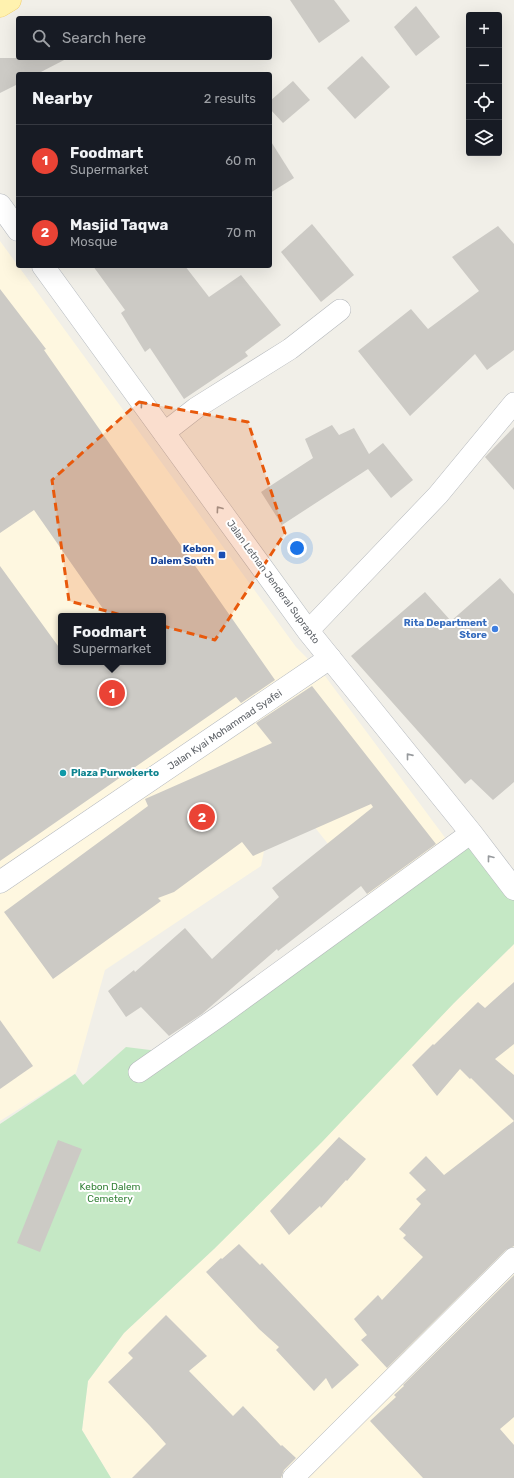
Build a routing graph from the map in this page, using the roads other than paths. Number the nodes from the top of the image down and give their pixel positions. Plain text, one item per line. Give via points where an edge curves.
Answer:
1 (10, 0) edge
2 (0, 6) edge
3 (0, 205) edge
4 (16, 227) edge
5 (44, 268) edge
6 (340, 310) dead end
7 (514, 403) edge
8 (164, 433) junction
9 (308, 631) junction
10 (330, 658) junction
11 (471, 833) junction
12 (0, 882) edge
13 (514, 889) edge
14 (139, 1072) dead end
15 (514, 1258) edge
16 (293, 1478) edge

1 - 2 main road
3 - 4 street
8 -> 5 street, Jalan Letnan Jenderal Suprapto
6 - 8 street via 290,349 196,408
7 - 9 street via 438,495
9 -> 8 street, Jalan Letnan Jenderal Suprapto
9 - 10 street, Jalan Letnan Jenderal Suprapto
11 -> 10 street, Jalan Letnan Jenderal Suprapto
10 - 12 street, Jalan Kyai Mohammad Syafei
13 -> 11 street, Jalan Letnan Jenderal Suprapto
11 - 14 street
15 - 16 street

